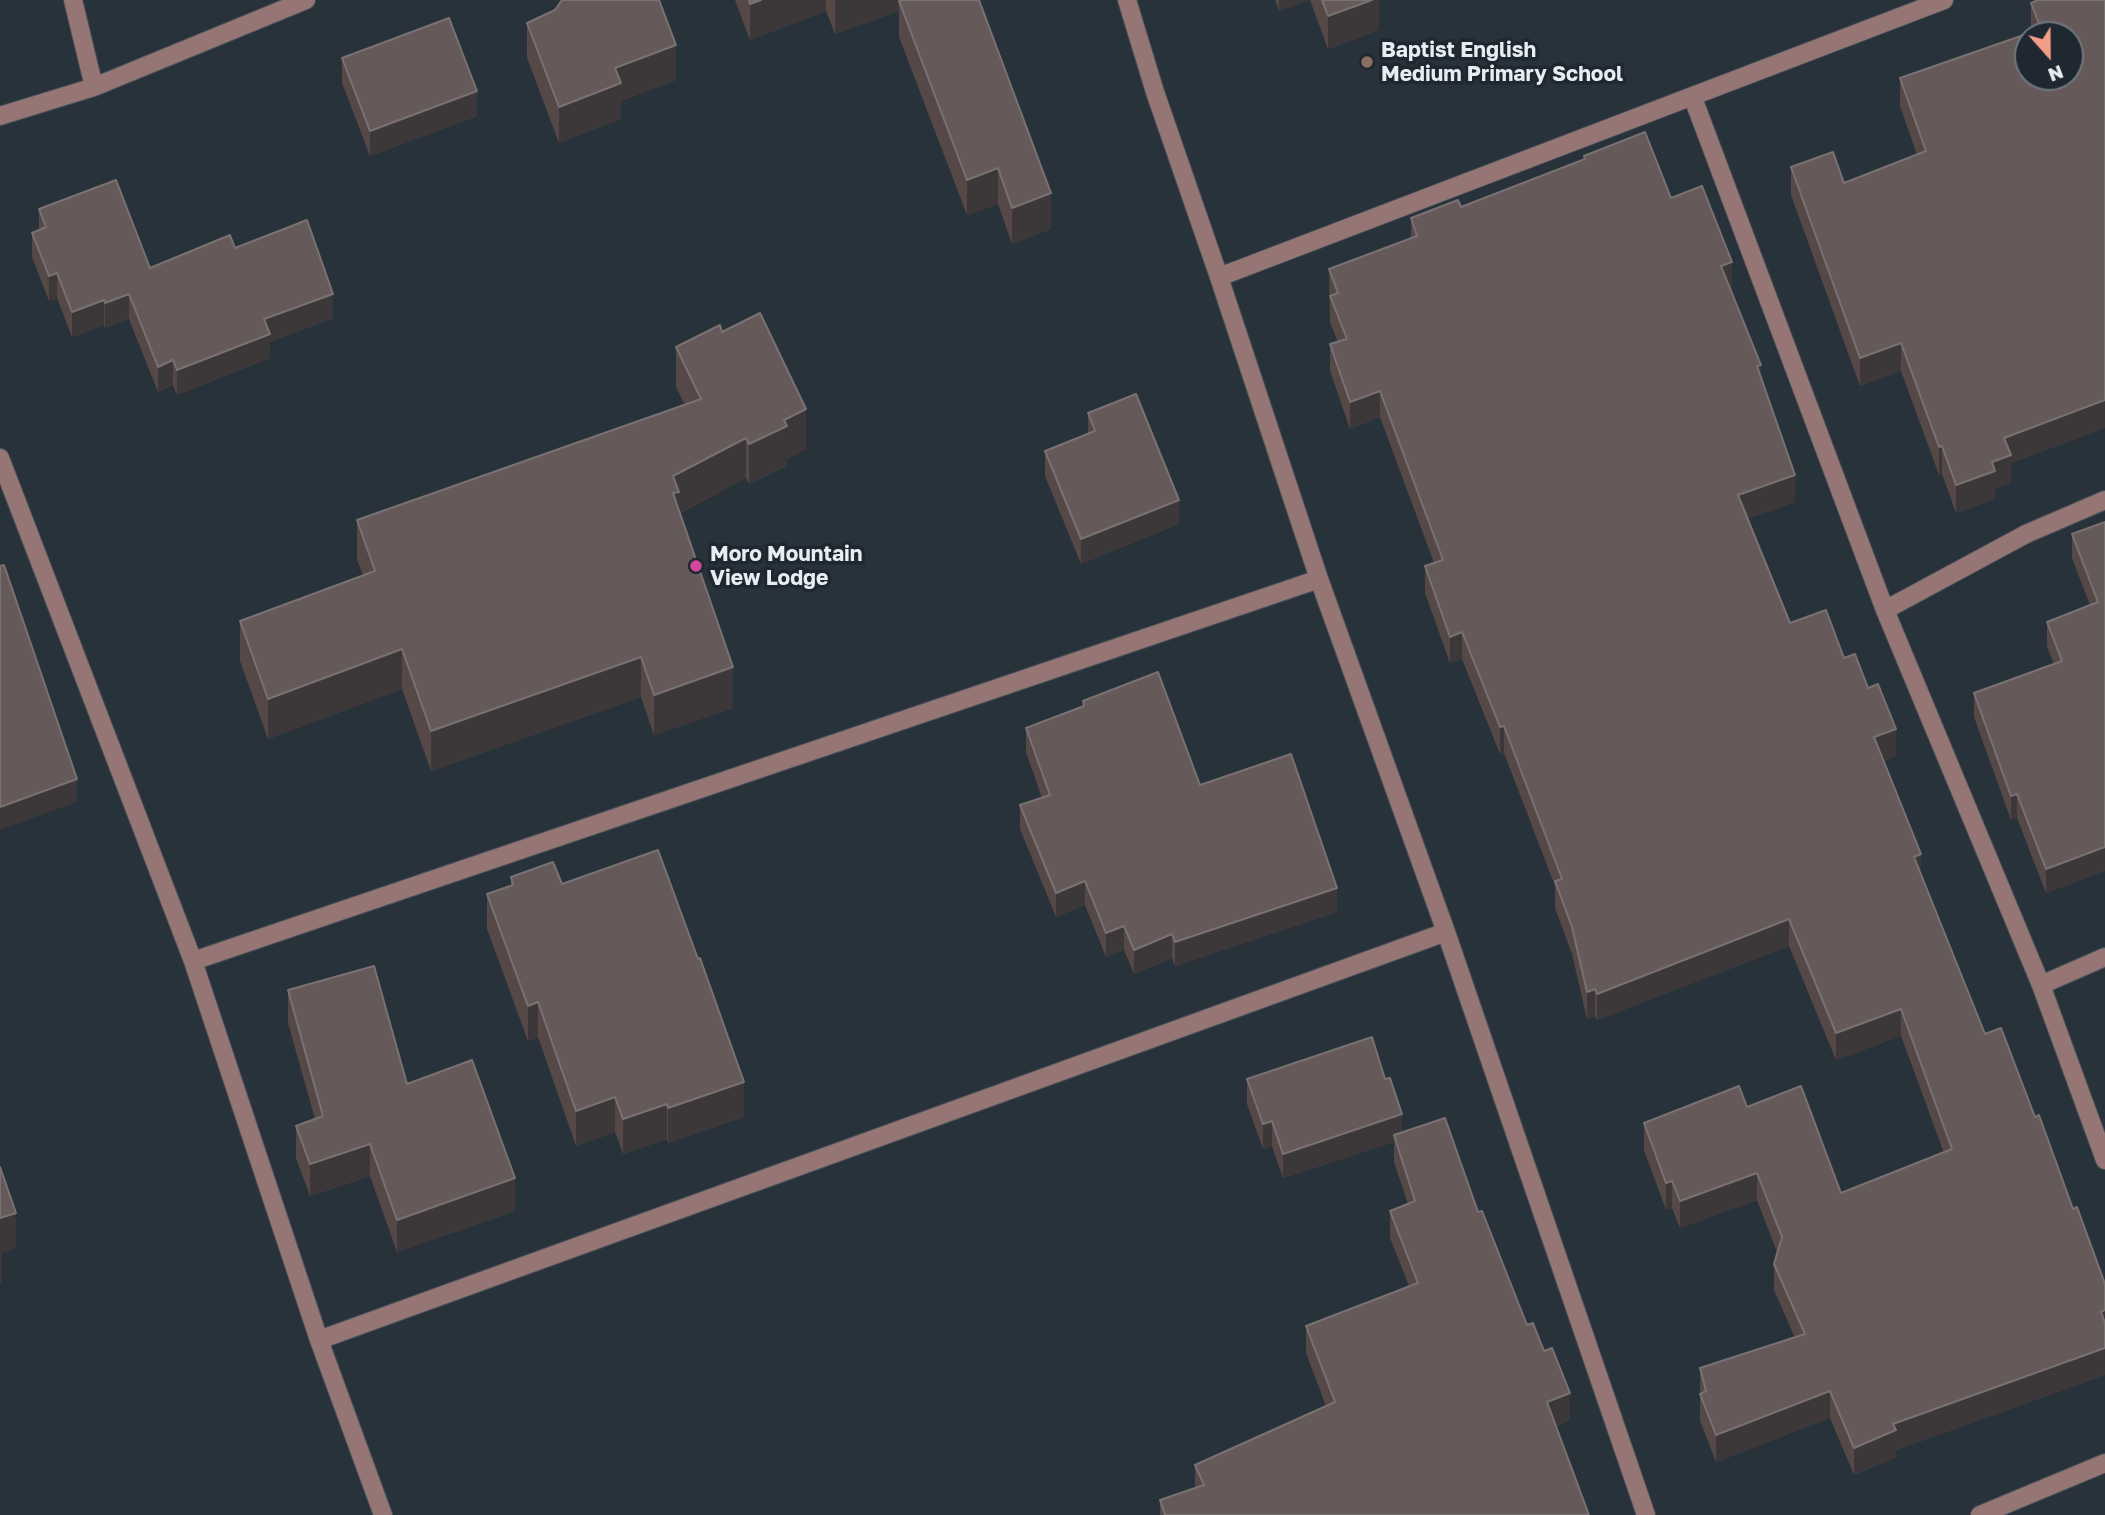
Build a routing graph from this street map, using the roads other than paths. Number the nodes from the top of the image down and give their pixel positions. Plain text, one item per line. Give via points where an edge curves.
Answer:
1 (73, 0) edge
2 (306, 0) edge
3 (1126, 0) edge
4 (1944, 0) edge
5 (94, 87) junction
6 (1693, 98) junction
7 (0, 116) edge
8 (1219, 277) junction
9 (0, 457) edge
10 (2105, 500) edge
11 (1319, 579) junction
12 (1885, 610) junction
13 (1446, 932) junction
14 (2105, 957) edge
15 (192, 961) junction
16 (2042, 985) junction
17 (2105, 1160) edge
18 (318, 1340) junction
19 (2105, 1463) edge
20 (383, 1515) edge
21 (1646, 1515) edge
22 (1980, 1515) edge

1 - 5 street
2 - 5 street
3 - 8 street
4 - 6 street
5 - 7 street
6 - 8 street
6 - 12 street
8 - 11 street
9 - 15 street
10 - 12 street via 2026,534
11 - 13 street
11 - 15 street
12 - 16 street
13 - 18 street
13 - 21 street
14 - 16 street
15 - 18 street
16 - 17 street
18 - 20 street
19 - 22 street

